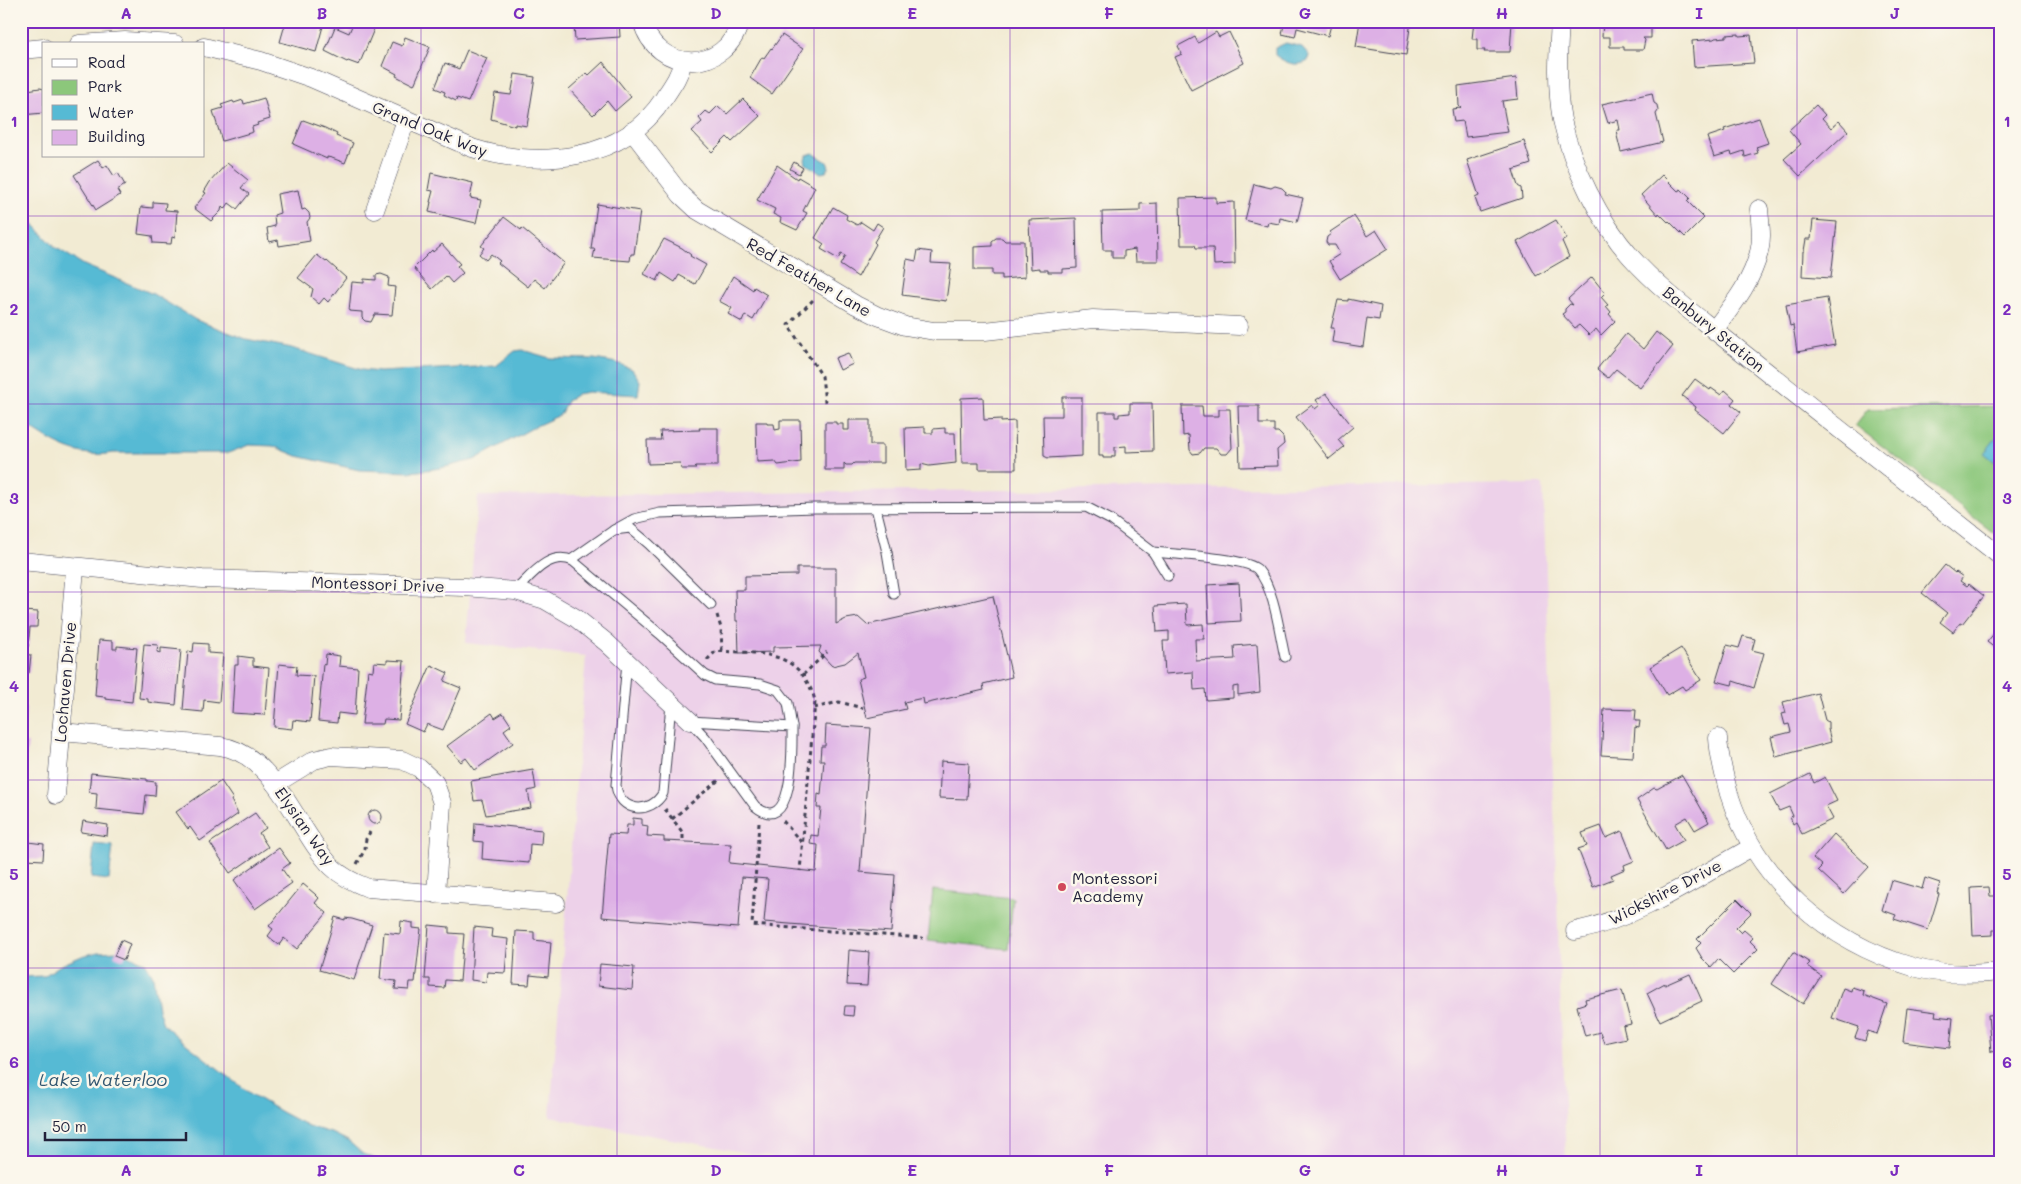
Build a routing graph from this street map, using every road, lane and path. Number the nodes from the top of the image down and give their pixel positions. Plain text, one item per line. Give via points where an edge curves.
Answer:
1 (642, 21) edge
2 (740, 21) edge
3 (1560, 21) edge
4 (110, 42) edge
5 (142, 42) edge
6 (205, 47) edge
7 (42, 48) edge
8 (21, 50) edge
9 (683, 61) junction
10 (406, 120) junction
11 (632, 131) junction
12 (1759, 209) dead end
13 (375, 210) dead end
14 (826, 288) junction
15 (1239, 326) dead end
16 (1714, 330) junction
17 (825, 402) dead end
18 (876, 508) junction
19 (614, 530) junction
20 (1154, 552) junction
21 (2000, 556) edge
22 (571, 560) junction
23 (21, 562) edge
24 (75, 568) junction
25 (1168, 576) dead end
26 (516, 591) junction
27 (894, 594) dead end
28 (712, 605) joint
29 (722, 651) dead end
30 (827, 652) dead end
31 (1285, 657) dead end
32 (627, 662) junction
33 (803, 675) dead end
34 (671, 703) junction
35 (814, 708) dead end
36 (863, 708) dead end
37 (690, 721) junction
38 (792, 727) junction
39 (61, 732) junction
40 (1718, 738) dead end
41 (730, 771) junction
42 (274, 784) junction
43 (56, 795) dead end
44 (658, 800) junction
45 (760, 810) junction
46 (774, 812) junction
47 (672, 819) junction
48 (370, 832) dead end
49 (683, 842) dead end
50 (803, 843) dead end
51 (1752, 847) junction
52 (352, 881) junction
53 (436, 894) junction
54 (556, 903) dead end
55 (1575, 931) dead end
56 (923, 938) dead end
57 (2000, 972) edge

1 - 9 street via 654,46 664,54
2 - 9 street via 730,42 719,53 702,60
3 - 16 street, Banbury Station via 1558,58 1562,118 1588,190 1608,228 1631,256
4 - 5 street
6 - 10 street, Grand Oak Way via 304,76
7 - 8 street
9 - 11 street, Grand Oak Way via 677,79 662,102
10 - 11 street, Grand Oak Way via 481,151 527,158 560,159 584,155
10 - 13 street
11 - 14 street, Red Feather Lane via 681,195 697,210
12 - 16 street via 1761,244 1756,262 1738,298
14 - 15 street, Red Feather Lane via 878,316 924,330 967,333 1093,319
14 - 17 path via 788,325 822,376
16 - 21 street, Banbury Station
18 - 19 lane via 660,513 634,519
18 - 20 lane via 1086,507 1111,520
18 - 27 lane
19 - 22 lane
19 - 28 lane via 625,527 634,530
20 - 25 lane
20 - 31 lane via 1241,562 1257,568 1271,599
22 - 26 lane via 550,560
22 - 38 lane via 705,675 715,680 760,684 778,690 788,703
23 - 24 street, Montessori Drive
24 - 26 street, Montessori Drive via 202,579
24 - 39 street, Lochaven Drive
26 - 32 street, Montessori Drive via 546,600 568,613 596,633
28 - 29 path via 721,628
30 - 33 path
32 - 34 street, Montessori Drive
32 - 44 lane via 616,789 632,808 645,808
34 - 37 street, Montessori Drive
34 - 44 lane via 665,788
35 - 36 path via 838,702
37 - 38 lane
37 - 41 lane
38 - 46 lane via 788,790 783,805
39 - 42 street, Elysian Way via 224,747 251,758
39 - 43 street, Lochaven Drive
40 - 51 street via 1726,784
41 - 45 lane
41 - 47 path
42 - 52 street, Elysian Way via 324,858
42 - 53 street via 314,760 330,756 402,760 421,769 434,783 442,803
44 - 47 path
45 - 46 lane
45 - 56 path via 752,925
46 - 50 path
47 - 49 path via 683,833
48 - 52 path
51 - 55 street, Wickshire Drive via 1645,906 1612,921
51 - 57 street via 1797,902 1815,919 1851,942 1914,968 1962,974
52 - 53 street, Elysian Way via 374,890
53 - 54 street, Elysian Way

